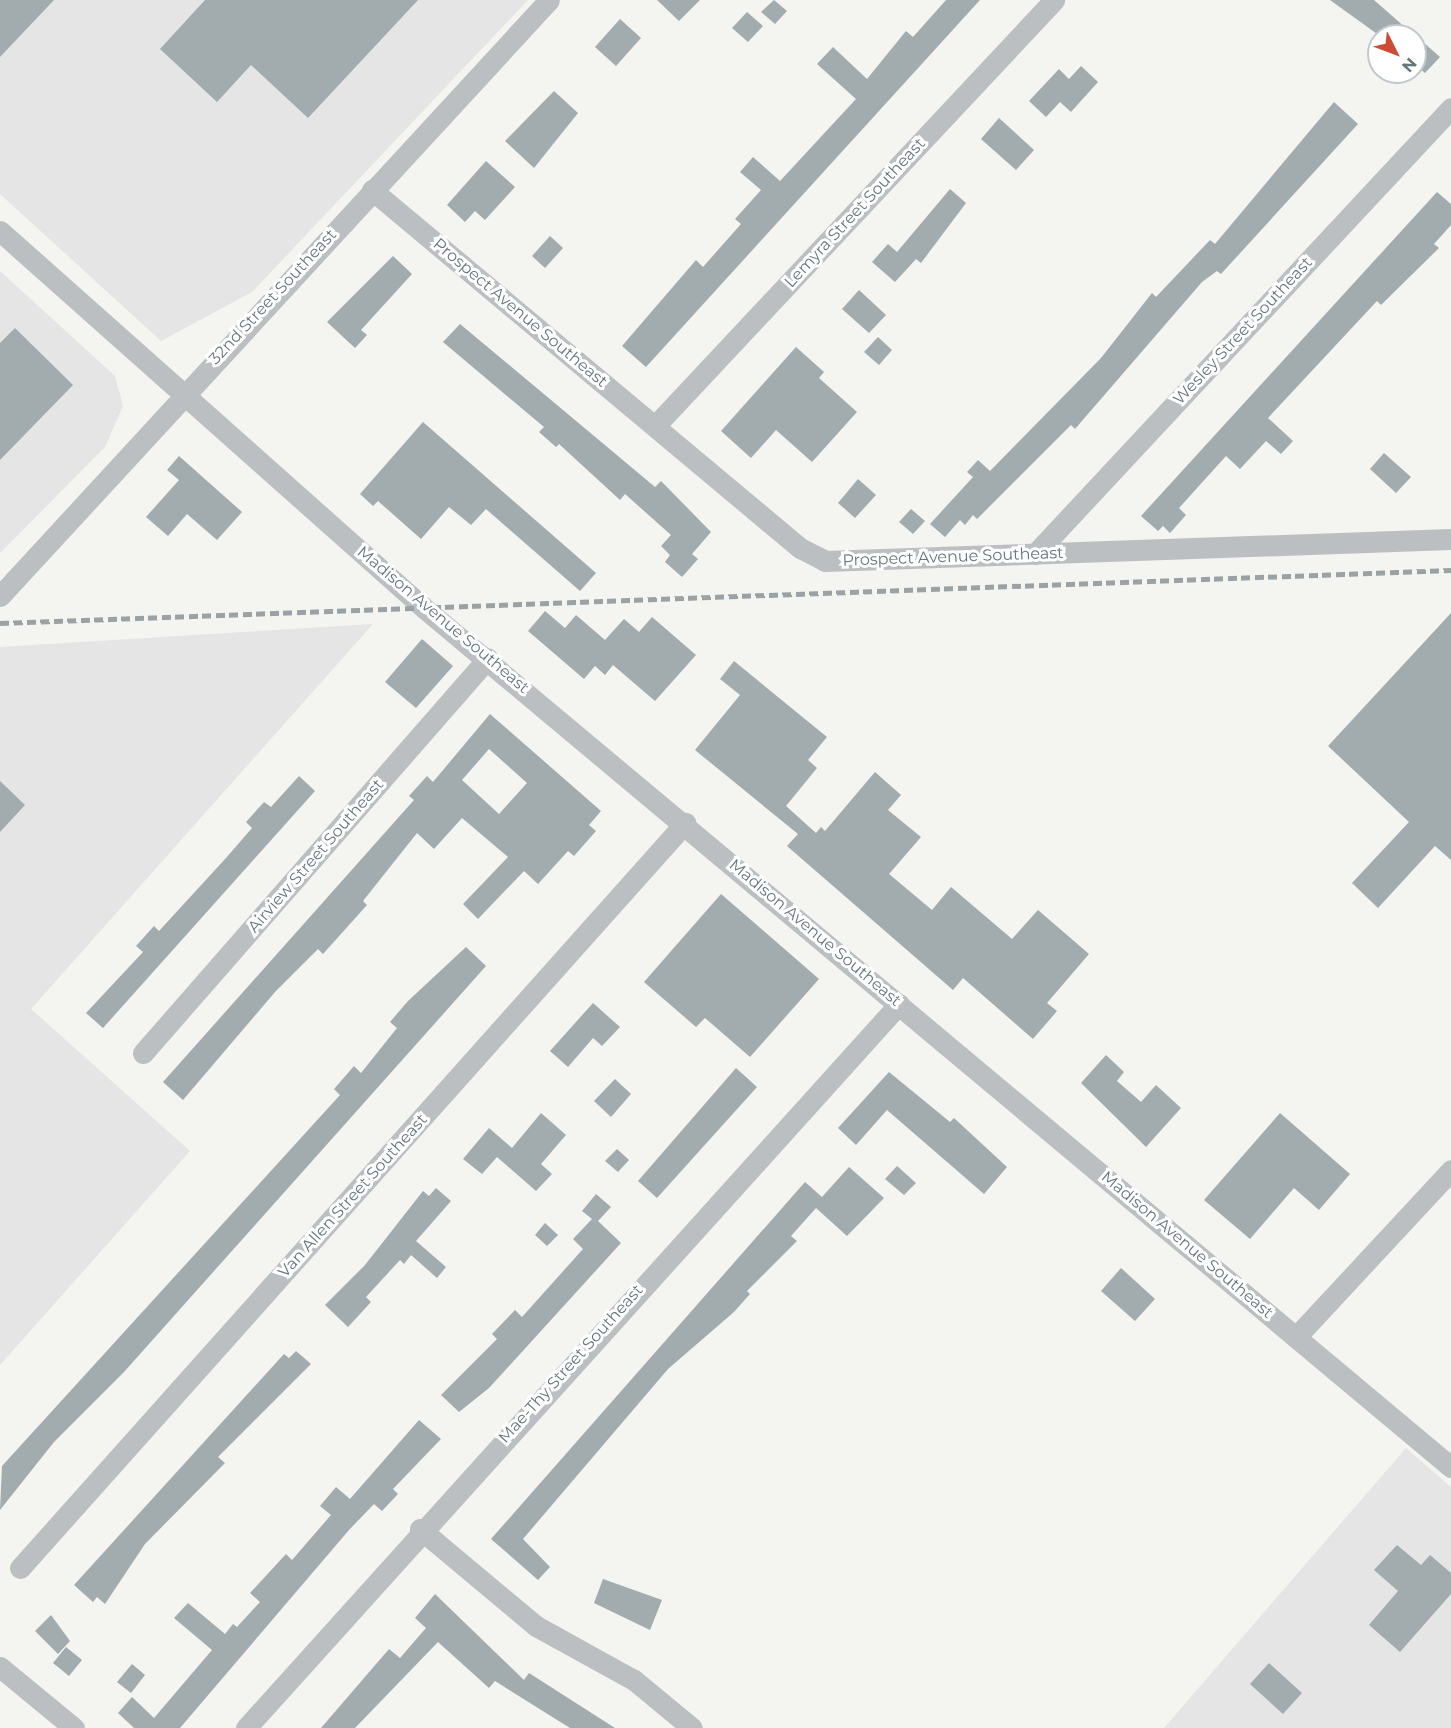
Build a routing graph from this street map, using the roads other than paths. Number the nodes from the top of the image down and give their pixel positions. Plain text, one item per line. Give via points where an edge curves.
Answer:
1 (549, 0) edge
2 (1054, 0) edge
3 (1451, 108) edge
4 (372, 190) junction
5 (0, 231) edge
6 (183, 395) junction
7 (655, 426) junction
8 (1451, 540) edge
9 (1035, 554) junction
10 (0, 596) edge
11 (488, 658) junction
12 (685, 824) junction
13 (899, 1004) junction
14 (143, 1053) dead end
15 (1451, 1170) edge
16 (1296, 1337) junction
17 (1451, 1467) edge
18 (420, 1529) junction
19 (20, 1568) dead end
20 (0, 1666) edge
21 (74, 1728) edge
22 (246, 1728) edge
23 (692, 1728) edge

1 - 4 street, 32nd Street Southeast
2 - 7 street, Lemyra Street Southeast
3 - 9 street, Wesley Street Southeast
4 - 6 street, 32nd Street Southeast
4 - 7 street, Prospect Avenue Southeast
5 - 6 street, Madison Avenue Southeast
6 - 10 street, 32nd Street Southeast
6 - 11 street, Madison Avenue Southeast
7 - 9 street, Prospect Avenue Southeast via 800,548 825,561
8 - 9 street, Prospect Avenue Southeast
11 - 12 street, Madison Avenue Southeast
11 - 14 street, Airview Street Southeast
12 - 13 street, Madison Avenue Southeast
12 - 19 street, Van Allen Street Southeast
13 - 16 street, Madison Avenue Southeast
13 - 18 street, Mae-Thy Street Southeast
15 - 16 street
16 - 17 street, Madison Avenue Southeast
18 - 22 street, Mae-Thy Street Southeast
18 - 23 street via 536,1626 634,1680
20 - 21 street

